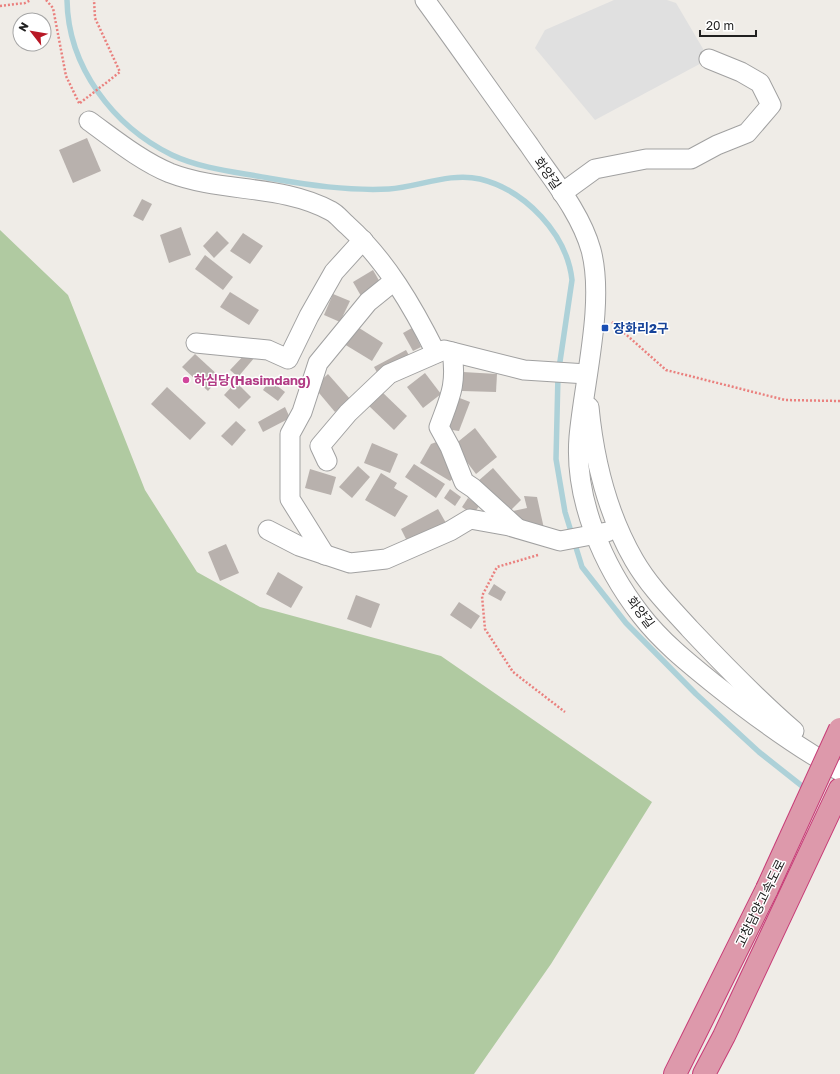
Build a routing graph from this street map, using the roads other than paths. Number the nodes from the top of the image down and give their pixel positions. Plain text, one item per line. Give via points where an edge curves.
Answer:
1 (425, 0) edge
2 (709, 59) dead end
3 (89, 121) road end
4 (562, 193) junction
5 (363, 240) junction
6 (394, 281) junction
7 (196, 343) dead end
8 (444, 352) junction
9 (587, 374) junction
10 (327, 461) dead end
11 (518, 529) junction
12 (620, 529) junction
13 (268, 530) dead end
14 (591, 536) junction
15 (325, 555) junction
16 (840, 730) edge
17 (839, 776) edge
18 (675, 1074) edge
19 (704, 1074) edge

1 - 4 street, 화양길
2 - 4 street via 760,83 771,105 747,134 717,145 691,159 646,159 595,169
3 - 5 street via 133,152 170,173 206,182 295,197 332,212
4 - 9 street, 화양길 via 586,234 594,267 594,305
5 - 6 street
5 - 7 street via 334,272 288,359 268,350
6 - 8 street
6 - 15 street via 368,302 318,363 302,412 290,434 290,499
8 - 9 street via 524,370
8 - 10 street via 389,374 348,413 320,446
8 - 11 street via 455,370 454,386 440,427 464,482
9 - 12 street, 화양길 via 590,417 600,472
9 - 14 street, 화양길 via 579,439 580,464
11 - 14 street via 560,541
11 - 15 street via 470,519 450,531 386,559 350,563
12 - 14 street
12 - 17 street, 화양길 via 634,560 655,591 765,705
13 - 15 street
14 - 17 street, 화양길 via 641,615 667,643 747,711
16 - 18 highway, 고창담양고속도로, bridge via 767,889
17 - 19 highway, 고창담양고속도로 via 789,898

